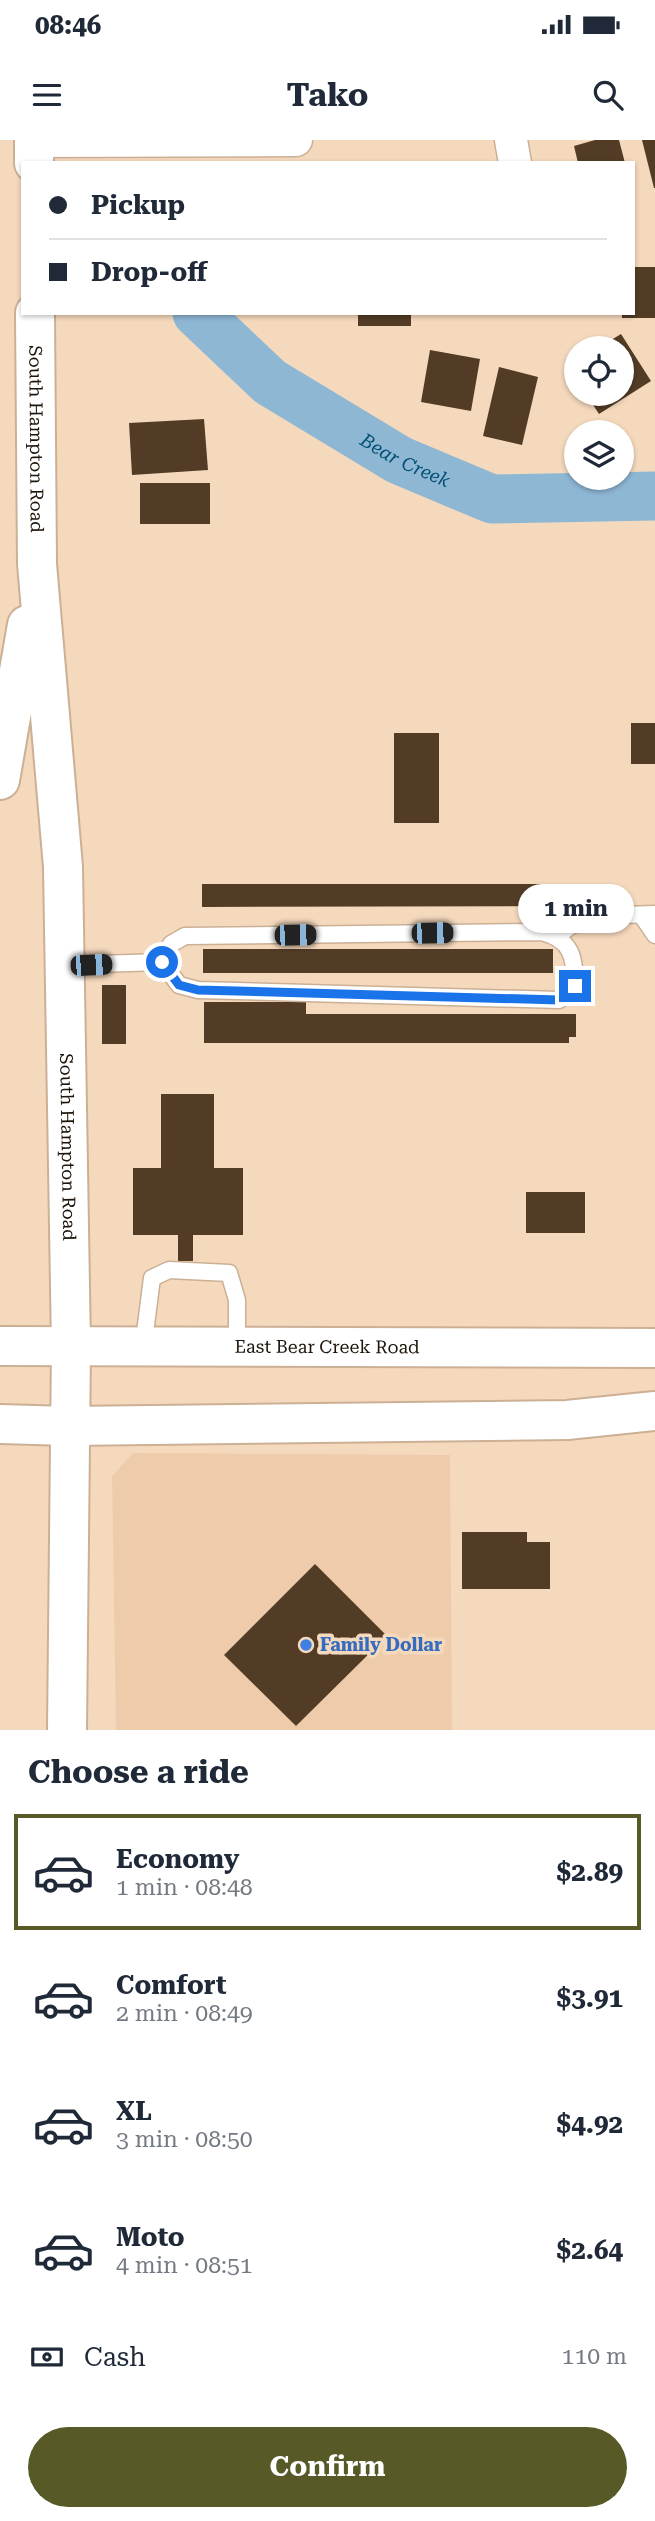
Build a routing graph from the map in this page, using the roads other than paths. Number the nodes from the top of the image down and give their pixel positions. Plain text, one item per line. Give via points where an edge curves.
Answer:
1 (296, 140) edge
2 (511, 140) edge
3 (34, 148) edge
4 (515, 161) edge
5 (35, 315) edge
6 (37, 564) junction
7 (0, 780) edge
8 (649, 915) edge
9 (655, 935) edge
10 (556, 936) junction
11 (162, 962) junction
12 (64, 965) junction
13 (0, 1346) edge
14 (71, 1347) junction
15 (143, 1348) junction
16 (237, 1348) junction
17 (655, 1348) edge
18 (655, 1411) edge
19 (0, 1424) edge
20 (68, 1426) junction
21 (67, 1730) edge

1 - 3 street
2 - 4 street
5 - 6 main road, South Hampton Road
6 - 7 main road, South Hampton Road
6 - 12 main road, South Hampton Road via 63,867
8 - 9 lane
8 - 10 lane via 586,916
10 - 11 lane via 541,932 185,936 172,944
10 - 11 lane via 567,944 575,961 575,986 559,1000 198,990 179,985
11 - 12 lane
12 - 14 main road, South Hampton Road
13 - 14 main road, East Bear Creek Road
14 - 15 main road, East Bear Creek Road
14 - 20 main road, South Hampton Road
15 - 16 main road, East Bear Creek Road
15 - 16 lane via 152,1278 169,1270 229,1273 237,1300
16 - 17 main road, East Bear Creek Road
18 - 20 main road via 567,1420
19 - 20 main road
20 - 21 main road, South Hampton Road

